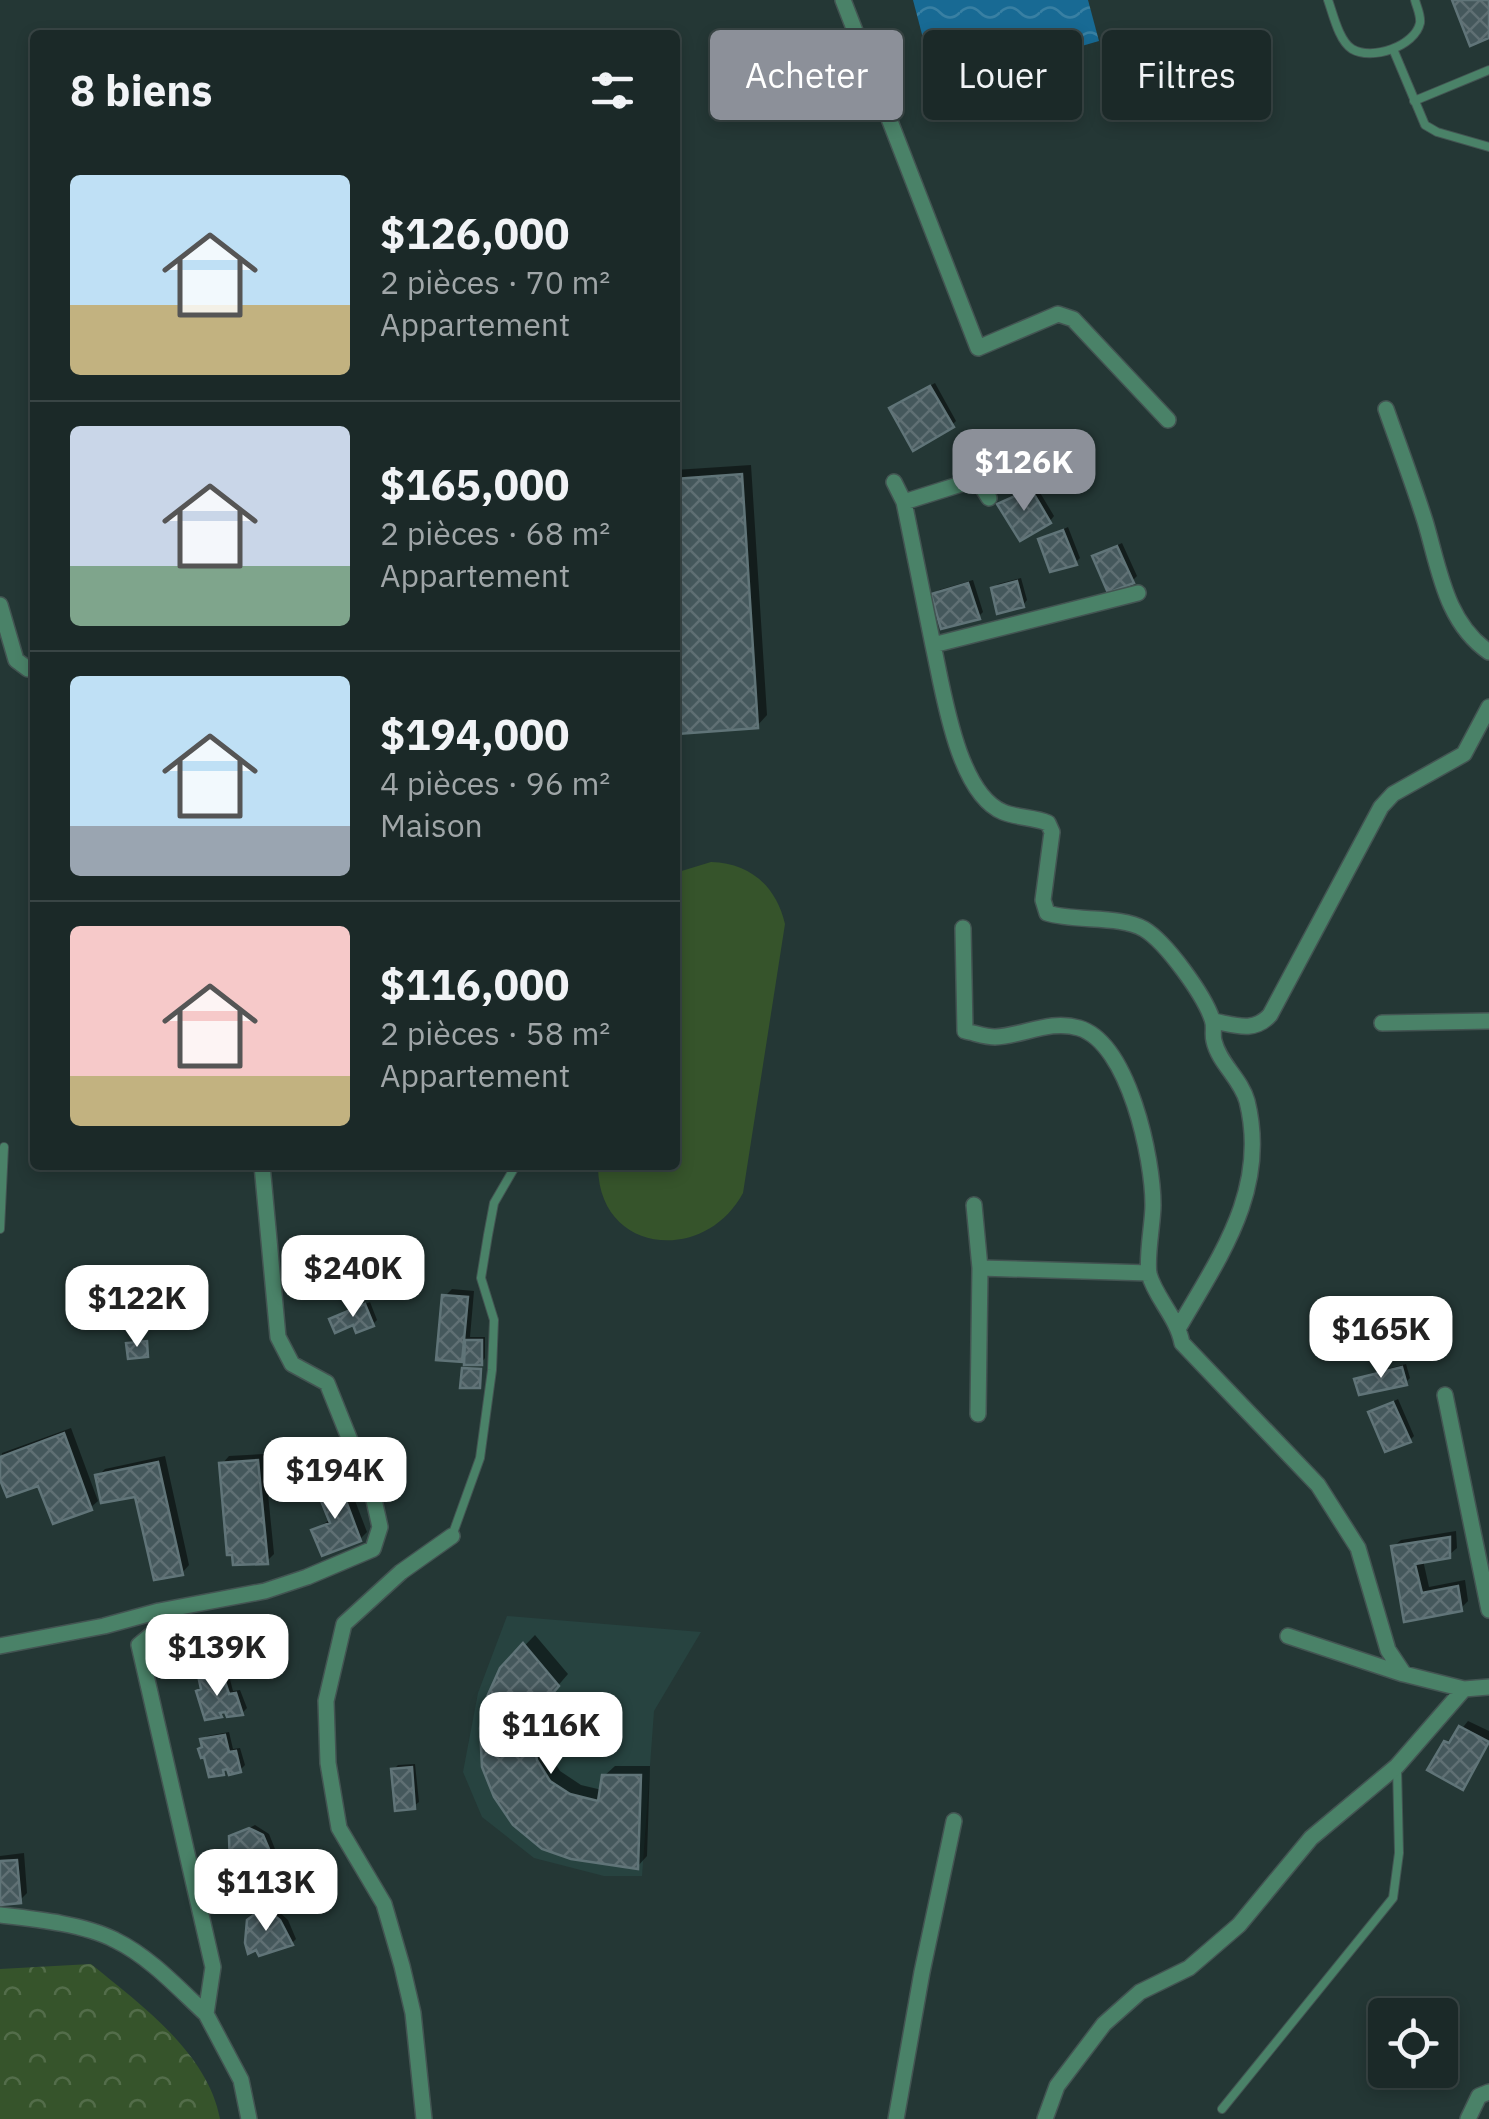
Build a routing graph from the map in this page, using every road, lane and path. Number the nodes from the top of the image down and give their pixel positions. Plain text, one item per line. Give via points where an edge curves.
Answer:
1 (842, 0) edge
2 (1328, 0) edge
3 (1415, 0) edge
4 (1393, 49) junction
5 (1489, 70) edge
6 (1414, 101) junction
7 (1489, 146) edge
8 (1386, 409) dead end
9 (1168, 420) dead end
10 (894, 482) dead end
11 (989, 498) dead end
12 (904, 502) junction
13 (1138, 593) dead end
14 (0, 606) edge
15 (933, 645) junction
16 (1489, 652) edge
17 (30, 669) edge
18 (1489, 707) edge
19 (964, 928) dead end
20 (1213, 1021) junction
21 (1489, 1021) edge
22 (1382, 1023) dead end
23 (4, 1147) dead end
24 (262, 1170) edge
25 (513, 1170) edge
26 (974, 1205) dead end
27 (0, 1229) edge
28 (980, 1268) junction
29 (1149, 1273) junction
30 (1179, 1327) junction
31 (1445, 1395) dead end
32 (978, 1414) dead end
33 (452, 1536) joint
34 (1489, 1610) edge
35 (1288, 1636) dead end
36 (0, 1646) edge
37 (172, 1656) dead end
38 (1404, 1674) junction
39 (1489, 1686) edge
40 (1464, 1689) junction
41 (1398, 1766) junction
42 (954, 1821) dead end
43 (0, 1915) edge
44 (206, 2014) junction
45 (1489, 2092) edge
46 (1222, 2109) dead end
47 (249, 2119) edge
48 (424, 2119) edge
49 (896, 2119) edge
50 (1046, 2119) edge
51 (1468, 2119) edge

1 - 9 street via 978,348 1058,314 1074,319
2 - 4 lane via 1353,50
3 - 4 lane via 1418,29
4 - 6 lane
5 - 6 lane
6 - 7 lane via 1430,130
8 - 16 street via 1459,622
10 - 12 street
11 - 12 street via 977,479
12 - 15 street
13 - 15 street
14 - 17 street via 16,660
15 - 20 street via 962,764 995,807 1048,823 1052,832 1047,913 1148,932 1185,973
18 - 20 street via 1464,754 1381,808 1262,1024
19 - 29 street via 965,1031 994,1037 1045,1026 1079,1028 1101,1041 1132,1094 1151,1160
20 - 30 street via 1215,1046 1247,1100 1250,1166 1238,1223
21 - 22 street
23 - 27 lane
24 - 36 street via 278,1338 292,1364 327,1383 374,1500 380,1527 373,1549 265,1591
25 - 33 lane via 494,1202 481,1278 494,1320 480,1458
26 - 28 street
28 - 29 street
28 - 32 street
29 - 30 street
30 - 38 street via 1182,1343 1318,1485 1358,1548 1388,1650
31 - 34 street
33 - 48 street via 344,1624 326,1702 339,1828 384,1904 413,2013
35 - 38 street
37 - 44 street via 166,1637 151,1635 140,1645 212,1967
38 - 40 street
39 - 40 street
40 - 41 street
41 - 46 lane via 1394,1898
41 - 50 street via 1311,1838 1239,1925 1189,1968 1140,1992 1104,2024 1057,2086
42 - 49 street
43 - 44 street via 113,1938
44 - 47 street via 241,2080
45 - 51 street via 1478,2096

